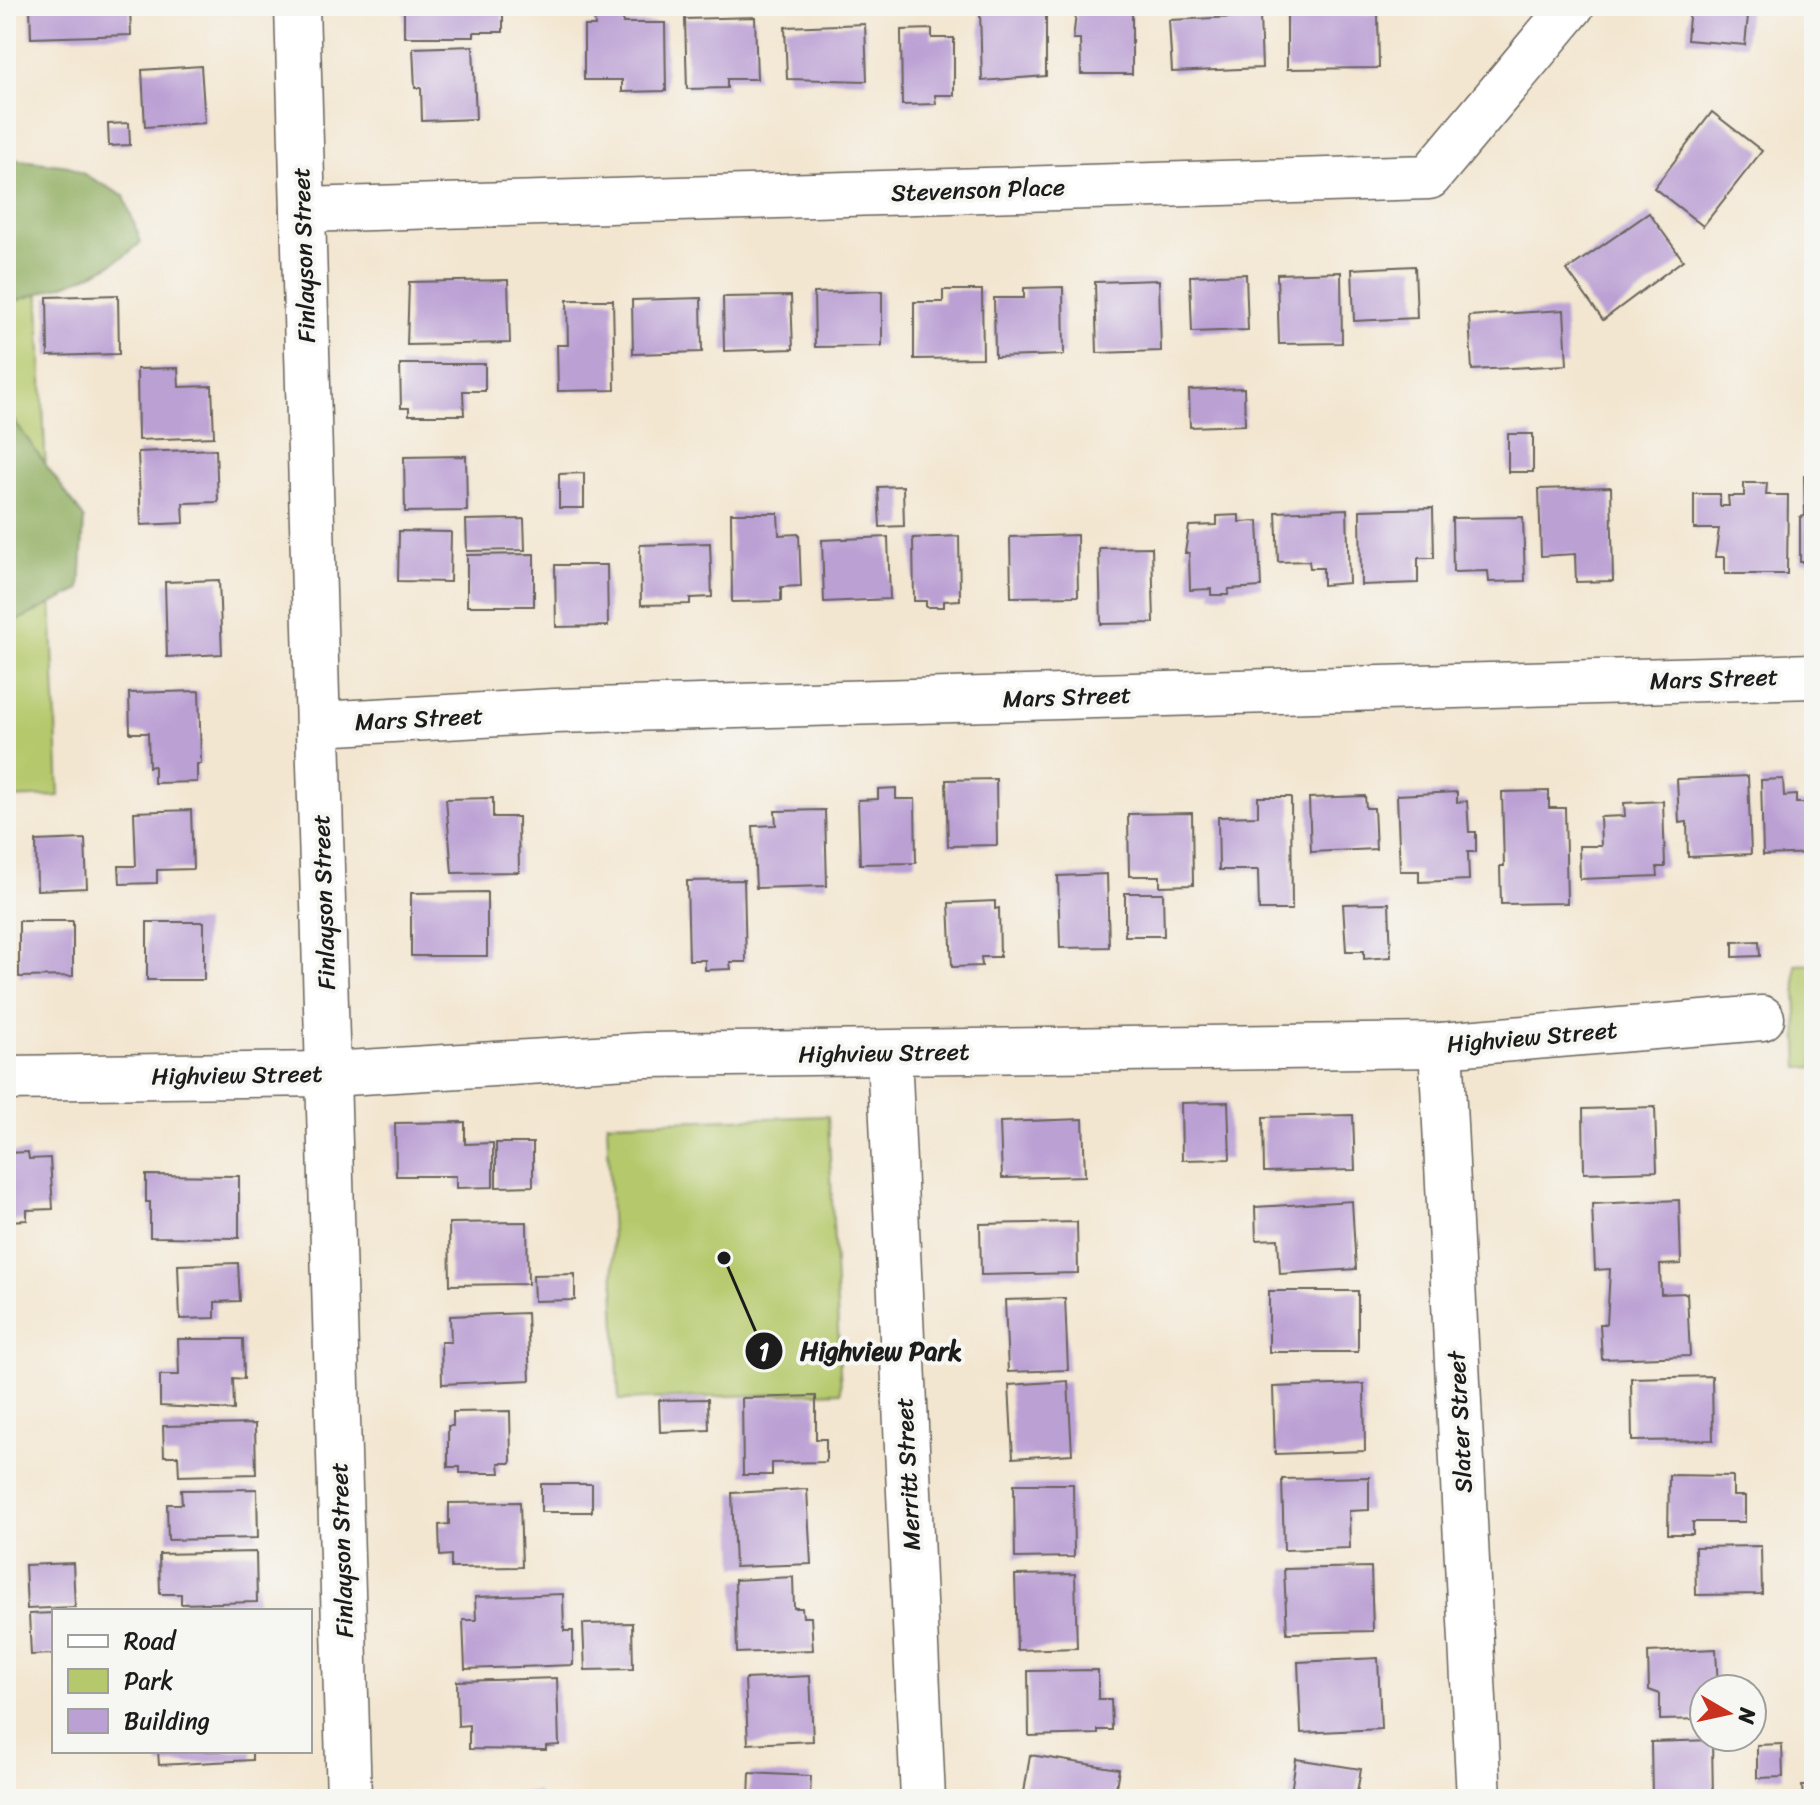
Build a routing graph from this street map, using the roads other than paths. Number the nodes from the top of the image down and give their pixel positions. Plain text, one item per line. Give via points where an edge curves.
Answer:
1 (297, 6) edge
2 (1572, 6) edge
3 (303, 210) junction
4 (1814, 676) edge
5 (319, 724) junction
6 (1762, 1018) dead end
7 (1441, 1045) junction
8 (889, 1053) junction
9 (329, 1074) junction
10 (6, 1078) edge
11 (349, 1799) edge
12 (923, 1799) edge
13 (1479, 1799) edge

1 - 3 street, Finlayson Street
2 - 3 street, Stevenson Place via 1429,177
3 - 5 street, Finlayson Street
4 - 5 street, Mars Street via 555,711
5 - 9 street, Finlayson Street
6 - 7 street, Highview Street
7 - 8 street, Highview Street
7 - 13 street, Slater Street
8 - 9 street, Highview Street via 645,1055
8 - 12 street, Merritt Street
9 - 10 street, Highview Street
9 - 11 street, Finlayson Street

